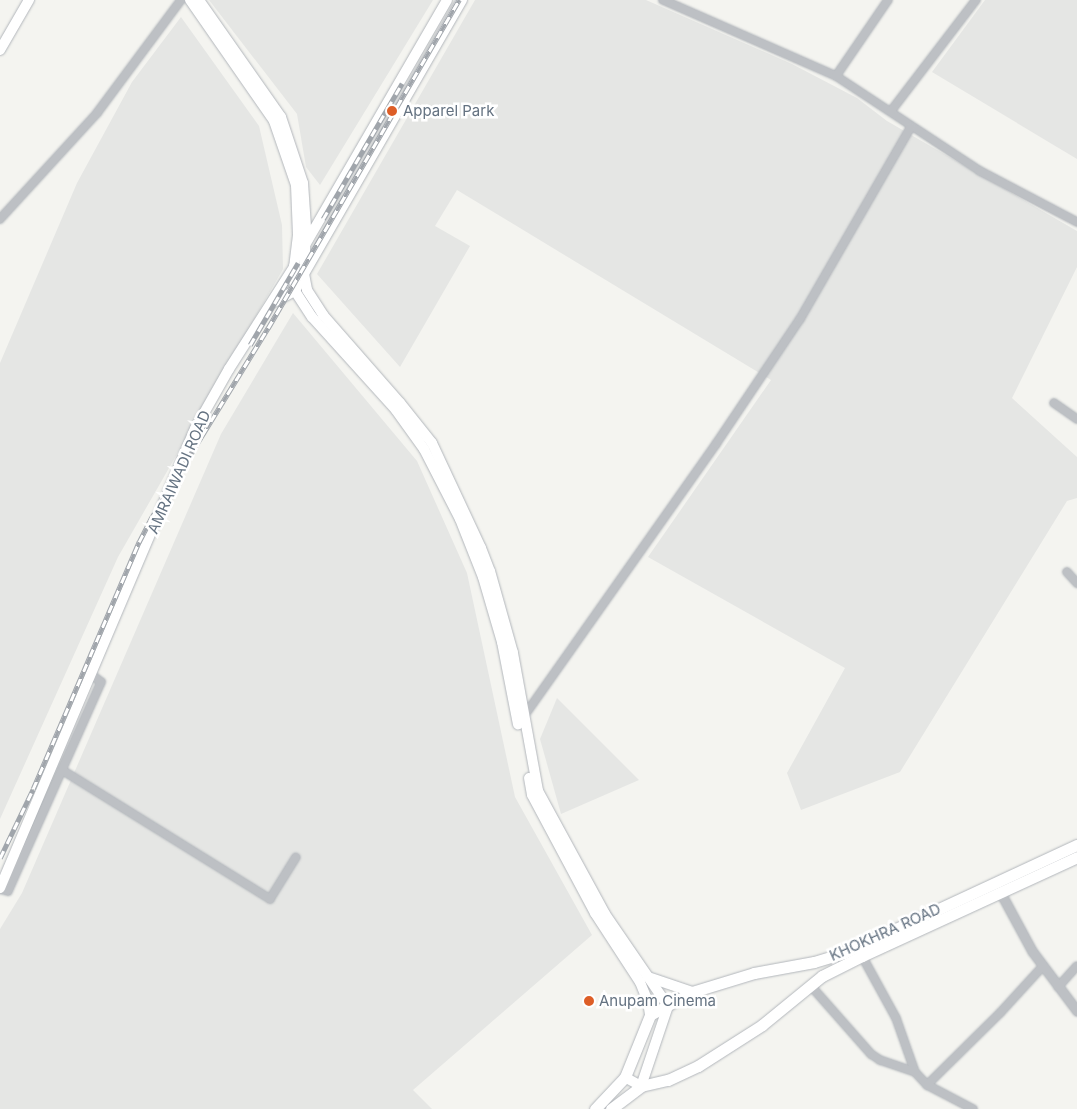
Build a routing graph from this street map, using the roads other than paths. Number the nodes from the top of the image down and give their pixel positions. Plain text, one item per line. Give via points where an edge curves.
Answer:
1 (29, 0) edge
2 (181, 0) edge
3 (190, 0) edge
4 (199, 0) edge
5 (447, 0) edge
6 (462, 0) edge
7 (663, 0) edge
8 (888, 0) edge
9 (976, 0) edge
10 (0, 50) edge
11 (836, 76) junction
12 (891, 111) junction
13 (911, 127) junction
14 (0, 219) edge
15 (1077, 222) edge
16 (304, 248) junction
17 (294, 266) junction
18 (304, 274) junction
19 (295, 291) junction
20 (271, 304) junction
21 (325, 324) junction
22 (1054, 403) dead end
23 (1077, 420) edge
24 (1067, 572) dead end
25 (1077, 583) edge
26 (92, 675) junction
27 (521, 719) junction
28 (62, 770) junction
29 (1077, 845) edge
30 (296, 857) dead end
31 (1077, 857) edge
32 (998, 888) junction
33 (0, 889) edge
34 (862, 956) junction
35 (814, 962) junction
36 (1043, 966) junction
37 (1077, 966) edge
38 (822, 976) junction
39 (648, 977) junction
40 (811, 986) junction
41 (1058, 987) junction
42 (692, 992) junction
43 (668, 1006) junction
44 (1077, 1011) edge
45 (650, 1016) junction
46 (916, 1072) junction
47 (625, 1077) junction
48 (928, 1085) junction
49 (640, 1086) junction
50 (595, 1109) edge
51 (611, 1109) edge
52 (973, 1109) edge

1 - 10 main road
2 - 14 street via 97,113
3 - 17 main road via 274,122 296,185 298,235
4 - 16 main road via 281,117 303,183
5 - 16 main road, AMRAIWADI ROAD
6 - 18 main road
7 - 11 street
8 - 11 street
9 - 12 street
11 - 12 street
12 - 13 street
13 - 15 street via 980,171
13 - 27 street via 800,319
16 - 17 main road, AMRAIWADI ROAD
16 - 18 main road
17 - 19 main road
17 - 20 main road, AMRAIWADI ROAD
18 - 19 main road
18 - 21 main road via 307,290
19 - 20 main road
19 - 21 main road
20 - 26 main road, AMRAIWADI ROAD via 195,429
21 - 27 main road via 432,444 456,492 490,571 513,654
22 - 23 street
24 - 25 street
26 - 28 street via 101,682
26 - 33 main road, AMRAIWADI ROAD
27 - 39 main road via 538,791 605,914
27 - 45 main road via 532,795 595,913 640,982
28 - 30 street via 270,899
28 - 33 street via 8,891
29 - 32 main road, KHOKHRA ROAD
31 - 32 main road, KHOKHRA ROAD
32 - 34 main road, KHOKHRA ROAD
32 - 35 main road, KHOKHRA ROAD via 844,953
32 - 36 street
34 - 38 main road, KHOKHRA ROAD
34 - 46 street via 896,1018
35 - 38 main road
35 - 42 main road, KHOKHRA ROAD via 754,973
36 - 41 street
36 - 48 street
37 - 41 street
38 - 40 main road, KHOKHRA ROAD
39 - 42 main road
39 - 43 main road
40 - 46 street via 871,1054
40 - 49 main road, KHOKHRA ROAD via 762,1024 698,1066 668,1080
41 - 44 street
42 - 43 main road, KHOKHRA ROAD
43 - 45 main road, KHOKHRA ROAD
43 - 49 main road
45 - 47 main road
46 - 48 street
47 - 49 main road
47 - 50 main road
48 - 52 street
49 - 51 main road, KHOKHRA ROAD

